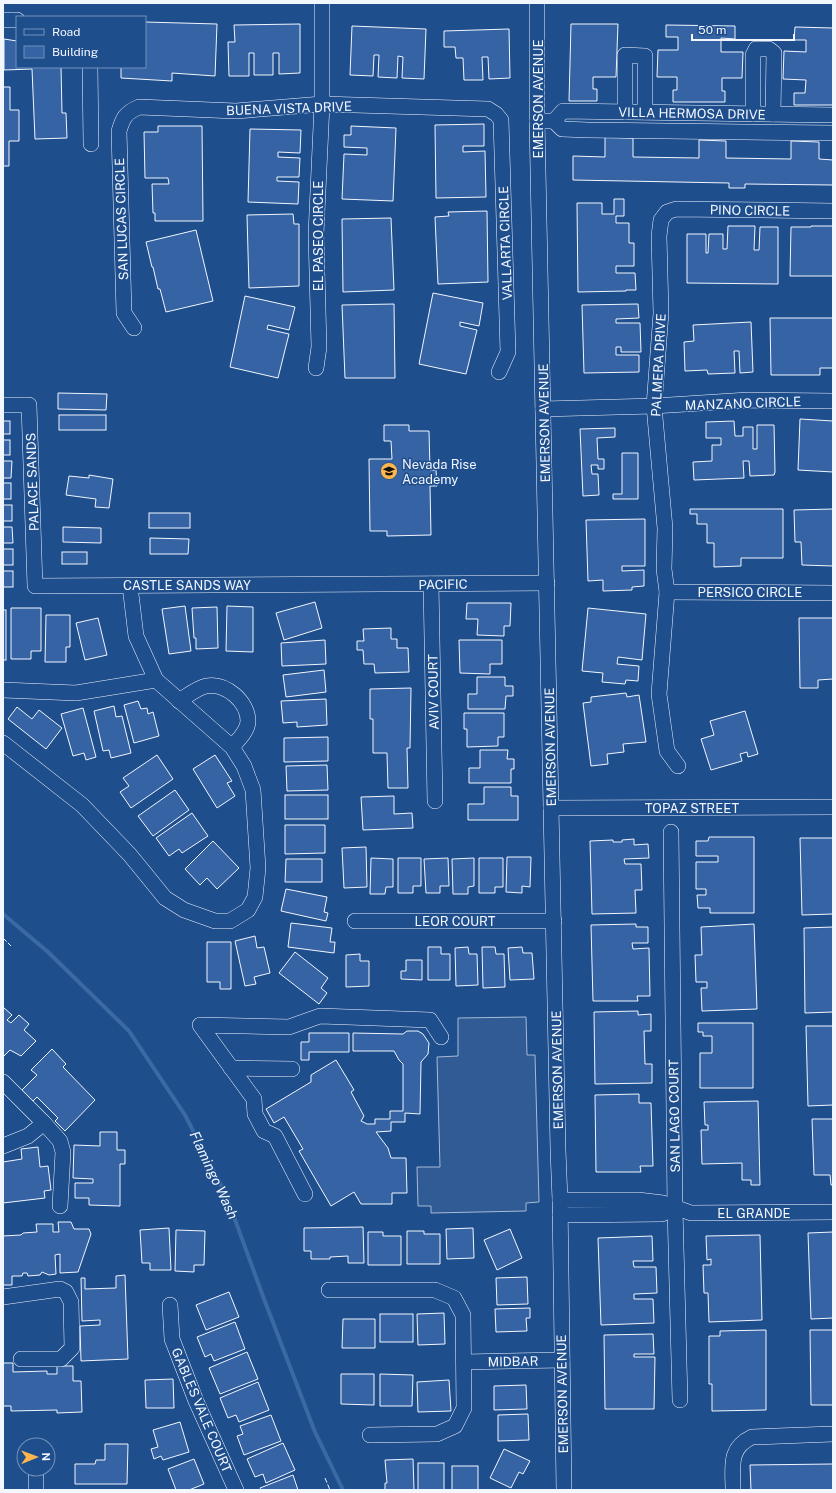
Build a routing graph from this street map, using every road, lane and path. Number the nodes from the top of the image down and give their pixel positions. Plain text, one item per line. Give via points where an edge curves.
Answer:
1 (322, 3) edge
2 (537, 3) edge
3 (3, 20) edge
4 (16, 20) edge
5 (90, 68) edge
6 (322, 104) junction
7 (130, 111) joint
8 (635, 112) junction
9 (496, 114) joint
10 (763, 114) junction
11 (833, 115) edge
12 (537, 121) junction
13 (554, 121) junction
14 (635, 130) junction
15 (762, 132) junction
16 (833, 133) edge
17 (92, 144) dead end
18 (833, 210) edge
19 (667, 212) joint
20 (134, 328) dead end
21 (316, 368) dead end
22 (499, 372) dead end
23 (833, 401) edge
24 (3, 405) edge
25 (654, 406) junction
26 (543, 409) junction
27 (547, 583) junction
28 (340, 584) joint
29 (430, 584) junction
30 (35, 586) joint
31 (130, 586) junction
32 (668, 592) junction
33 (833, 592) edge
34 (156, 680) junction
35 (3, 690) edge
36 (179, 701) junction
37 (3, 743) edge
38 (232, 747) junction
39 (678, 766) dead end
40 (435, 801) dead end
41 (551, 808) junction
42 (833, 808) edge
43 (671, 832) dead end
44 (554, 921) junction
45 (356, 922) dead end
46 (441, 1037) dead end
47 (231, 1068) junction
48 (292, 1069) dead end
49 (3, 1082) edge
50 (44, 1123) junction
51 (3, 1146) edge
52 (305, 1194) dead end
53 (60, 1206) dead end
54 (560, 1208) junction
55 (675, 1208) junction
56 (833, 1212) edge
57 (329, 1290) dead end
58 (3, 1297) edge
59 (170, 1305) dead end
60 (21, 1359) dead end
61 (562, 1360) junction
62 (464, 1362) junction
63 (680, 1400) dead end
64 (370, 1434) dead end
65 (833, 1434) edge
66 (236, 1490) edge
67 (564, 1490) edge
68 (733, 1490) edge

1 - 6 street, EL PASEO CIRCLE
2 - 12 street, EMERSON AVENUE
3 - 4 street
5 - 17 street
6 - 7 street, BUENA VISTA DRIVE via 236,111 139,107
6 - 9 street, BUENA VISTA DRIVE via 488,109
6 - 21 street, EL PASEO CIRCLE via 316,234 319,347
7 - 20 street, SAN LUCAS CIRCLE via 123,118 118,131 124,313
8 - 10 street, VILLA HERMOSA DRIVE
8 - 13 street, VILLA HERMOSA DRIVE via 563,111
8 - 14 street
9 - 22 street, VALLARTA CIRCLE via 501,120 508,352
10 - 11 street, VILLA HERMOSA DRIVE
10 - 15 street
12 - 13 street, VILLA HERMOSA DRIVE
12 - 26 street, EMERSON AVENUE
13 - 14 street, VILLA HERMOSA DRIVE via 562,128
14 - 15 street, VILLA HERMOSA DRIVE
15 - 16 street, VILLA HERMOSA DRIVE
18 - 19 street, PINO CIRCLE via 676,209
19 - 25 street, PALMERA DRIVE via 660,220 658,236 661,313
23 - 25 street, MANZANO CIRCLE via 748,400
24 - 30 street, PALACE SANDS via 29,405
25 - 26 street, MANZANO CIRCLE
25 - 32 street, PALMERA DRIVE via 666,528 664,568
26 - 27 street, EMERSON AVENUE
27 - 29 street, PACIFIC
27 - 41 street, EMERSON AVENUE
28 - 29 street, PACIFIC
28 - 31 street, CASTLE SANDS WAY
29 - 40 street, AVIV COURT
30 - 31 street, CASTLE SANDS WAY
31 - 34 street via 136,636
32 - 33 street, PERSICO CIRCLE
32 - 39 street, PALMERA DRIVE via 660,694 667,751
34 - 35 street via 76,693
34 - 36 street
36 - 38 street
36 - 38 street via 205,686 218,685 235,695 244,708 248,722 243,735
37 - 38 street via 82,805 130,855 165,898 184,910 216,921 230,921 248,910 255,897 258,868 253,790 244,766
41 - 42 street, TOPAZ STREET
41 - 44 street, EMERSON AVENUE
43 - 55 street, SAN LAGO COURT
44 - 45 street, LEOR COURT
44 - 54 street, EMERSON AVENUE
46 - 47 street via 430,1020 320,1016 289,1027 200,1025
47 - 48 street
47 - 52 street via 254,1099 255,1114 264,1131 275,1136
49 - 50 street
50 - 51 street via 28,1136
50 - 53 street via 60,1141 63,1152
54 - 55 street, EL GRANDE via 619,1207 638,1200 663,1203
54 - 61 street, EMERSON AVENUE
55 - 56 street, EL GRANDE via 691,1213
55 - 63 street, SAN LAGO COURT
57 - 62 street via 435,1290 454,1298 463,1315
58 - 60 street via 60,1289 66,1292 71,1302 72,1348 61,1359
59 - 66 street, GABLES VALE COURT via 172,1339 196,1402
61 - 62 street, MIDBAR
61 - 67 street, EMERSON AVENUE
62 - 64 street via 464,1408 455,1426 437,1434
65 - 68 street via 752,1437 742,1441 735,1452 732,1466

